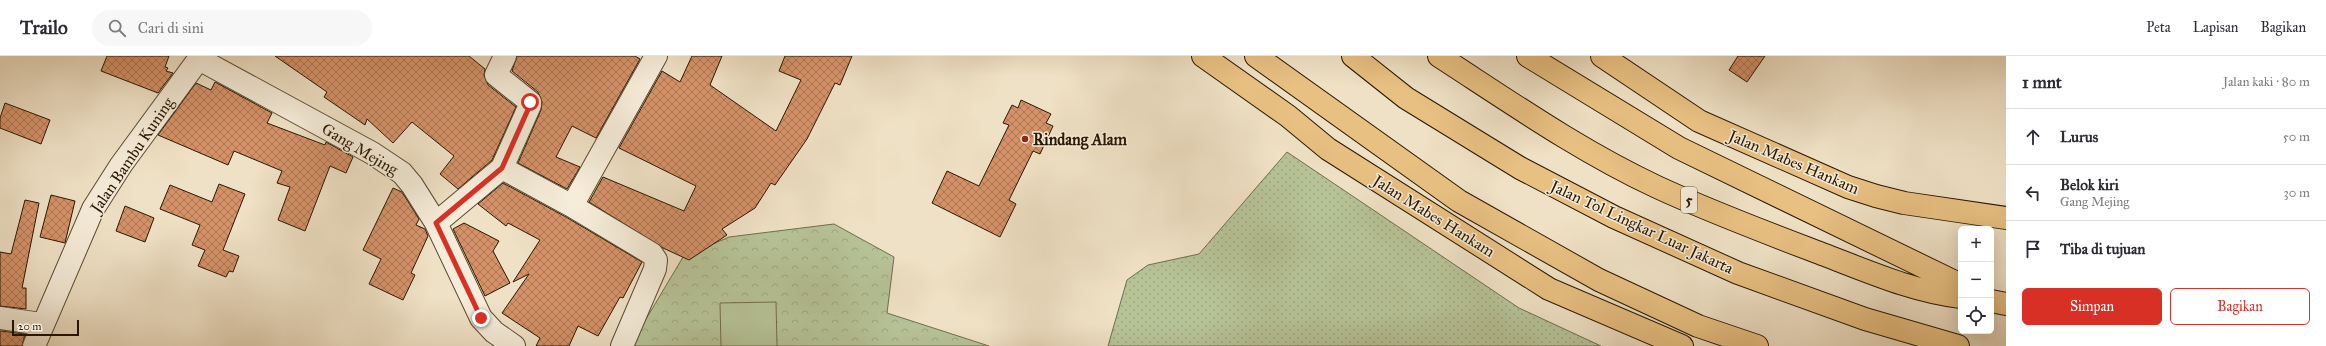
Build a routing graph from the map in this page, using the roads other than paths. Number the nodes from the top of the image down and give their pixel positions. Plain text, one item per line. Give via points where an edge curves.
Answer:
1 (505, 56) edge
2 (656, 56) edge
3 (1203, 56) edge
4 (1256, 56) edge
5 (1353, 56) edge
6 (1439, 56) edge
7 (1528, 56) edge
8 (1602, 56) edge
9 (200, 58) edge
10 (502, 168) junction
11 (572, 206) junction
12 (2006, 218) edge
13 (436, 223) junction
14 (1958, 284) edge
15 (1958, 297) edge
16 (1994, 302) edge
17 (2006, 304) edge
18 (0, 318) edge
19 (41, 324) junction
20 (34, 346) edge
21 (514, 346) edge
22 (622, 346) edge
23 (1682, 346) edge
24 (1757, 346) edge
25 (1958, 346) edge

1 - 10 street via 496,75 530,102 530,105
2 - 11 street
3 - 23 main road, Jalan Mabes Hankam via 1288,116 1328,149 1549,289
4 - 24 main road via 1459,201 1599,280 1698,326
5 - 25 main road, Jalan Tol Lingkar Luar Jakarta via 1406,98 1520,168 1614,217 1738,273 1865,319
6 - 15 main road, 5 via 1555,132 1656,187 1884,277
7 - 14 main road via 1679,148
8 - 12 main road, Jalan Mabes Hankam via 1699,121 1848,187 1904,203
9 - 13 street, Gang Mejing via 389,163 412,185
9 - 19 street, Jalan Bambu Kuning via 108,184 93,209
10 - 11 street
10 - 13 street
11 - 22 street via 652,254 656,260 655,269
13 - 21 street, Gang Mejing via 481,318 494,332
16 - 17 main road
18 - 19 street
19 - 20 street, Jalan Bambu Kuning

